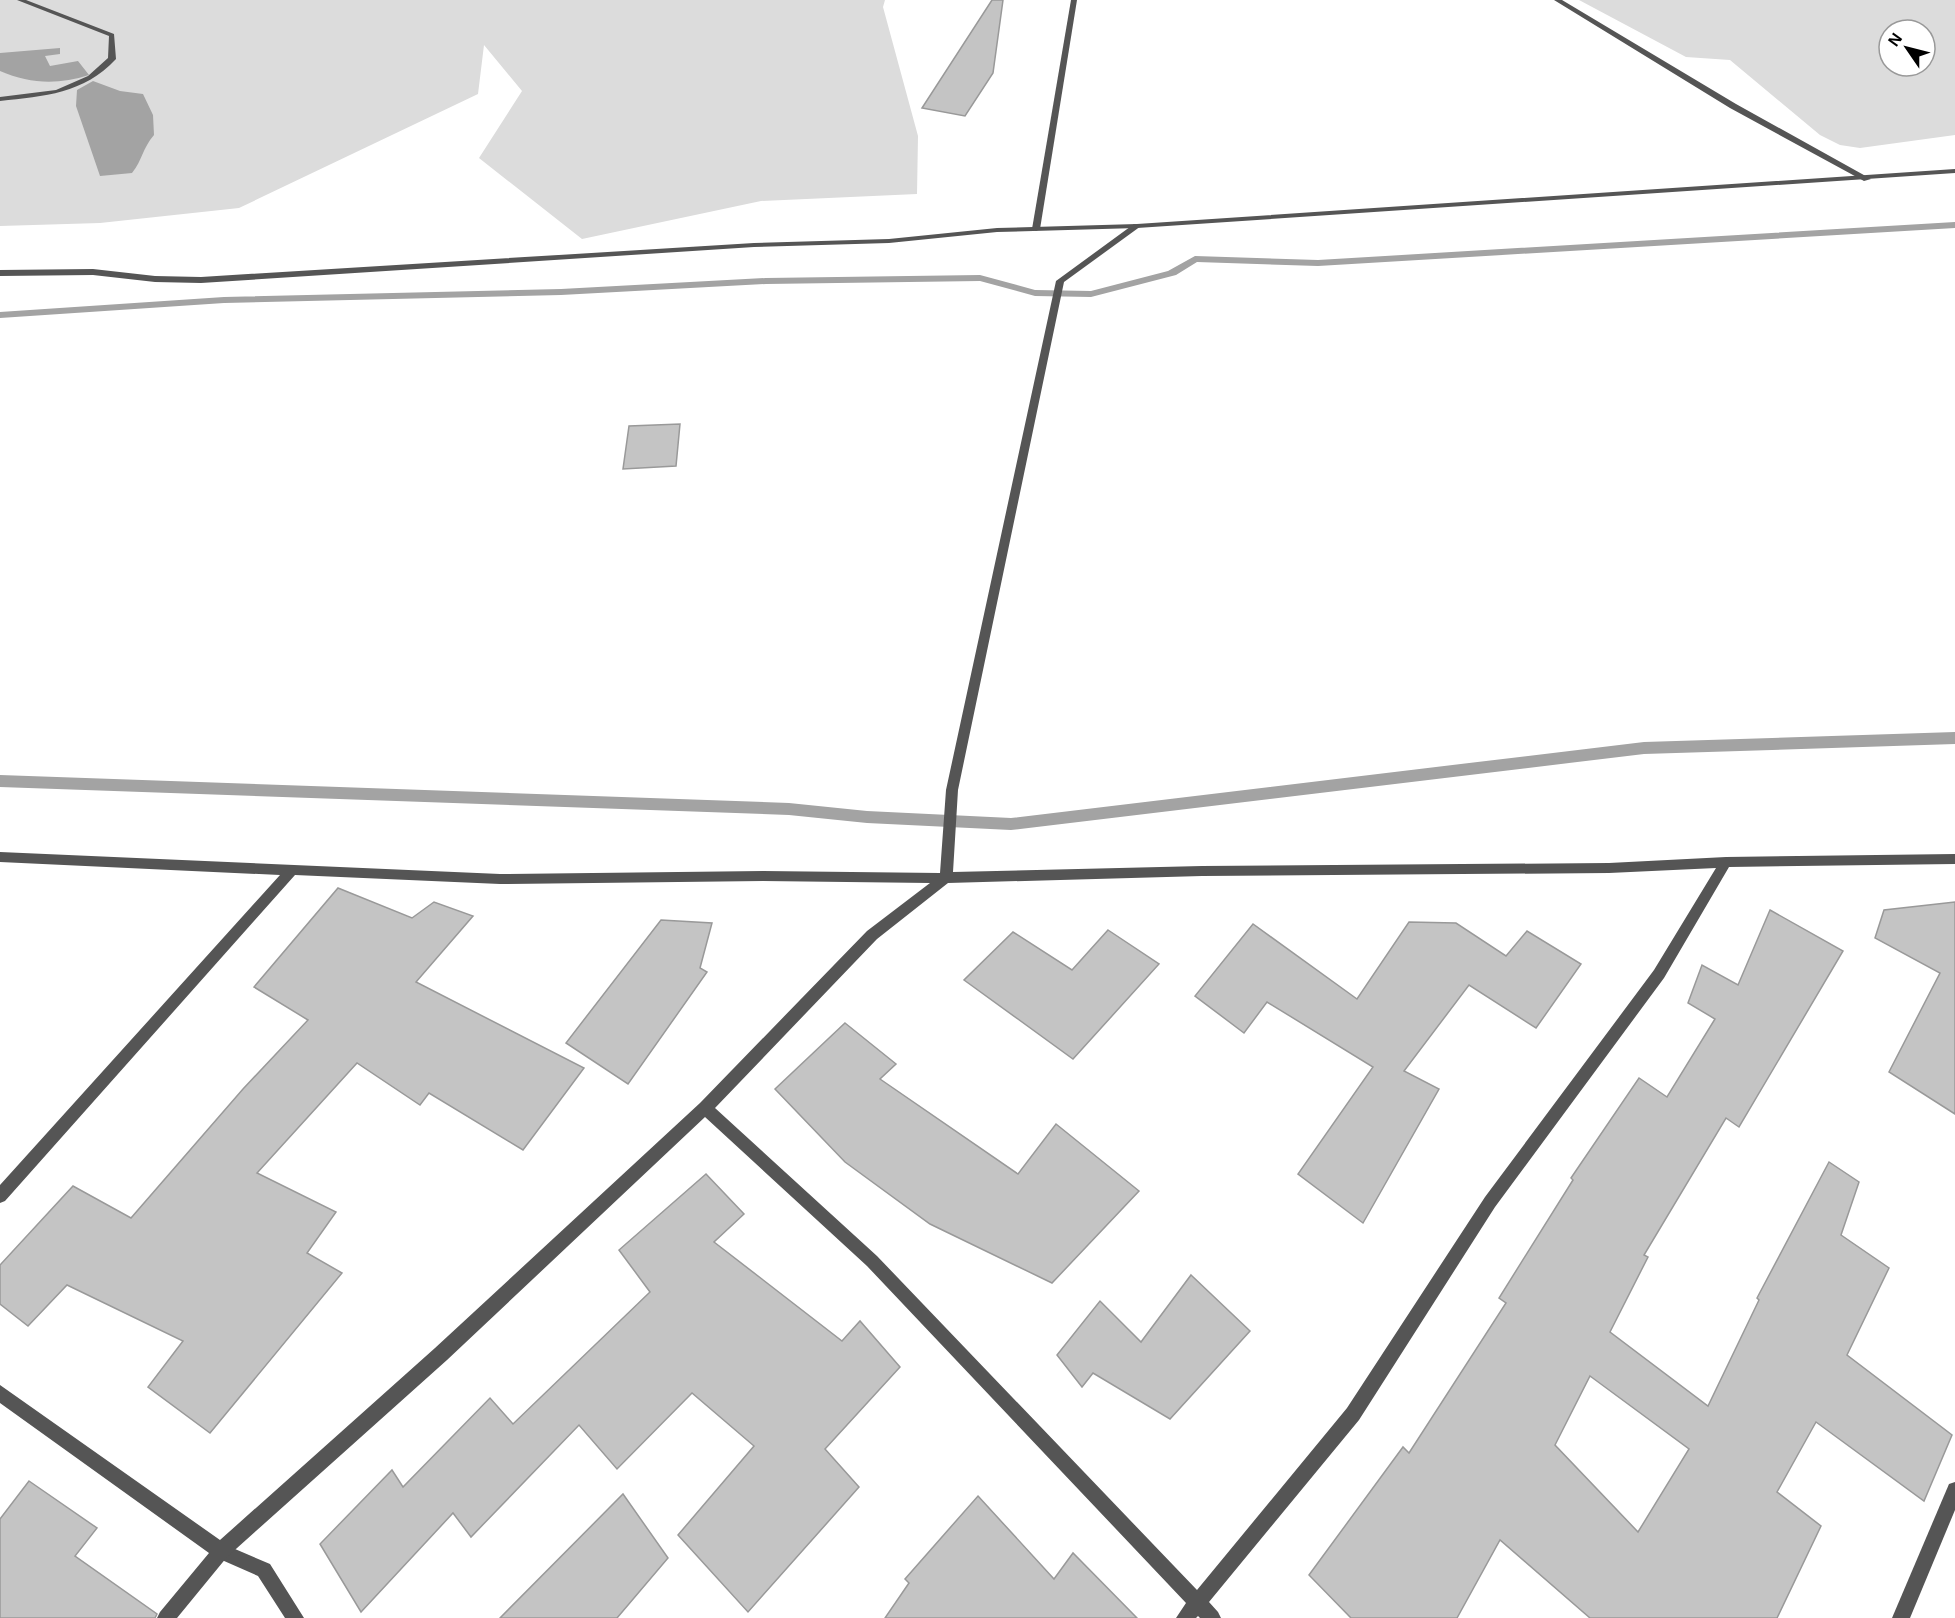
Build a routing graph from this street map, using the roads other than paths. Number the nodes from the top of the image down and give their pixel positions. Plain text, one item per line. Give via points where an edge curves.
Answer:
1 (20, 0) edge
2 (1074, 0) edge
3 (1557, 0) edge
4 (0, 99) edge
5 (1955, 171) edge
6 (1867, 179) junction
7 (1137, 226) junction
8 (1036, 229) junction
9 (0, 273) edge
10 (0, 857) edge
11 (1955, 859) edge
12 (1726, 862) junction
13 (292, 870) junction
14 (946, 878) junction
15 (705, 1108) junction
16 (0, 1196) edge
17 (0, 1393) edge
18 (1955, 1490) edge
19 (221, 1551) junction
20 (1195, 1603) junction
21 (166, 1618) edge
22 (295, 1618) edge
23 (1185, 1618) edge
24 (1212, 1618) edge
25 (1901, 1618) edge

1 - 4 street via 112,35 112,59 91,78 57,92
2 - 8 street
3 - 6 street via 1703,88
5 - 6 street
6 - 7 street
7 - 8 street
7 - 14 street via 1060,281 952,790
8 - 9 street via 889,241 754,245 201,280 93,272
10 - 13 street
11 - 12 street
12 - 14 street via 1609,868 1202,871
12 - 20 street via 1659,974 1490,1202 1353,1414
13 - 14 street via 500,879
13 - 16 street
14 - 15 street via 872,935
15 - 19 street via 441,1354
15 - 20 street via 872,1261
17 - 19 street
18 - 25 street
19 - 21 street
19 - 22 street via 264,1570
20 - 23 street
20 - 24 street

